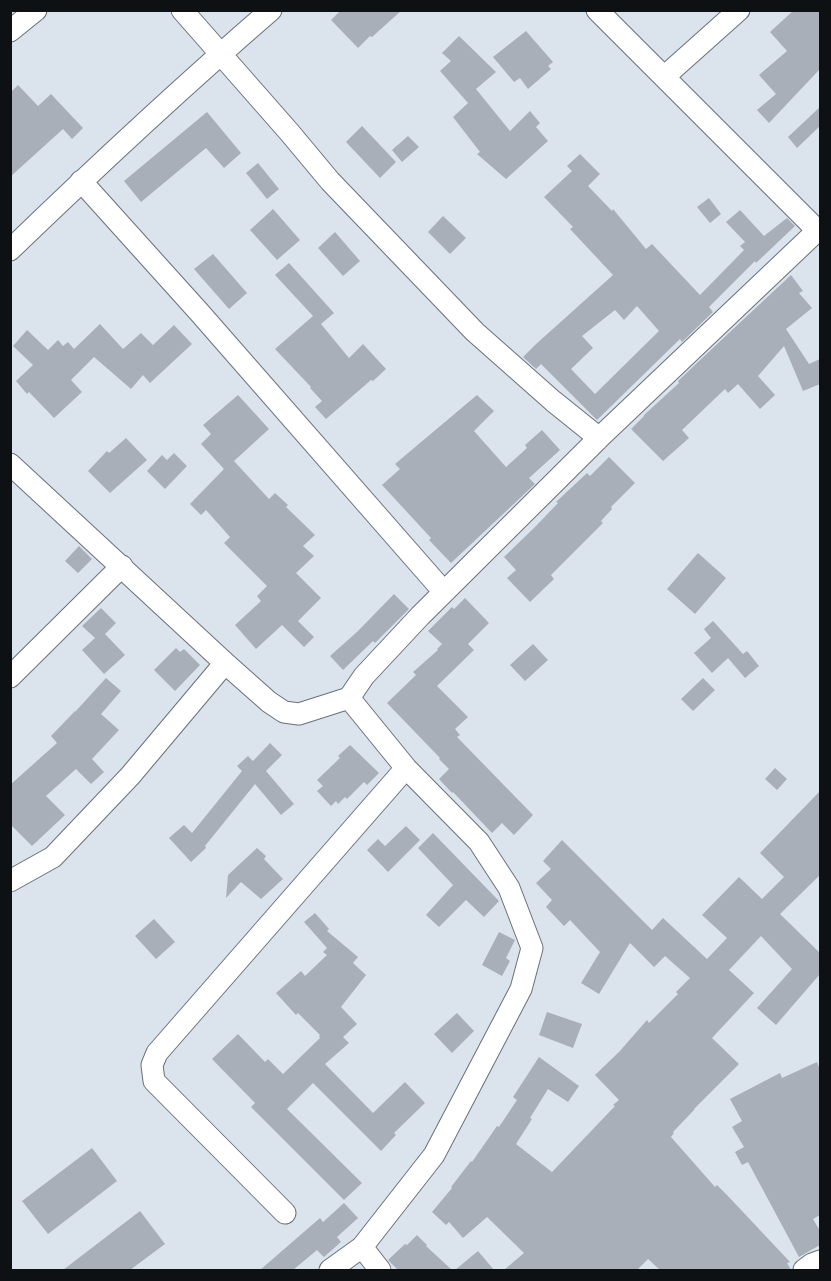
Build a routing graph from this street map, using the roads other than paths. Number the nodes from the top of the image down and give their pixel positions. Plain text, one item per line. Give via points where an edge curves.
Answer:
1 (36, 10) edge
2 (182, 10) edge
3 (271, 10) edge
4 (597, 10) edge
5 (739, 10) edge
6 (13, 24) edge
7 (220, 54) junction
8 (664, 77) junction
9 (81, 181) junction
10 (819, 231) edge
11 (10, 250) edge
12 (599, 438) junction
13 (10, 464) edge
14 (122, 566) junction
15 (444, 592) junction
16 (225, 663) junction
17 (10, 677) edge
18 (349, 698) junction
19 (406, 768) junction
20 (10, 881) edge
21 (285, 1213) dead end
22 (362, 1247) junction
23 (820, 1261) edge
24 (330, 1270) edge
25 (380, 1270) edge
26 (804, 1270) edge

1 - 6 street
2 - 7 street
3 - 7 street
4 - 8 street
5 - 8 street
7 - 9 street
7 - 12 street via 330,181 475,332
8 - 10 street
9 - 11 street
9 - 15 street
10 - 12 street
12 - 15 street
13 - 14 street
14 - 16 street
14 - 17 street
15 - 18 street via 364,676
16 - 18 street via 284,712 298,714
16 - 20 street via 130,776 53,857
18 - 19 street
19 - 21 street via 157,1053 152,1065 154,1081
19 - 22 street via 479,842 509,888 532,948 521,988 434,1155
22 - 24 street
22 - 25 street
23 - 26 street

